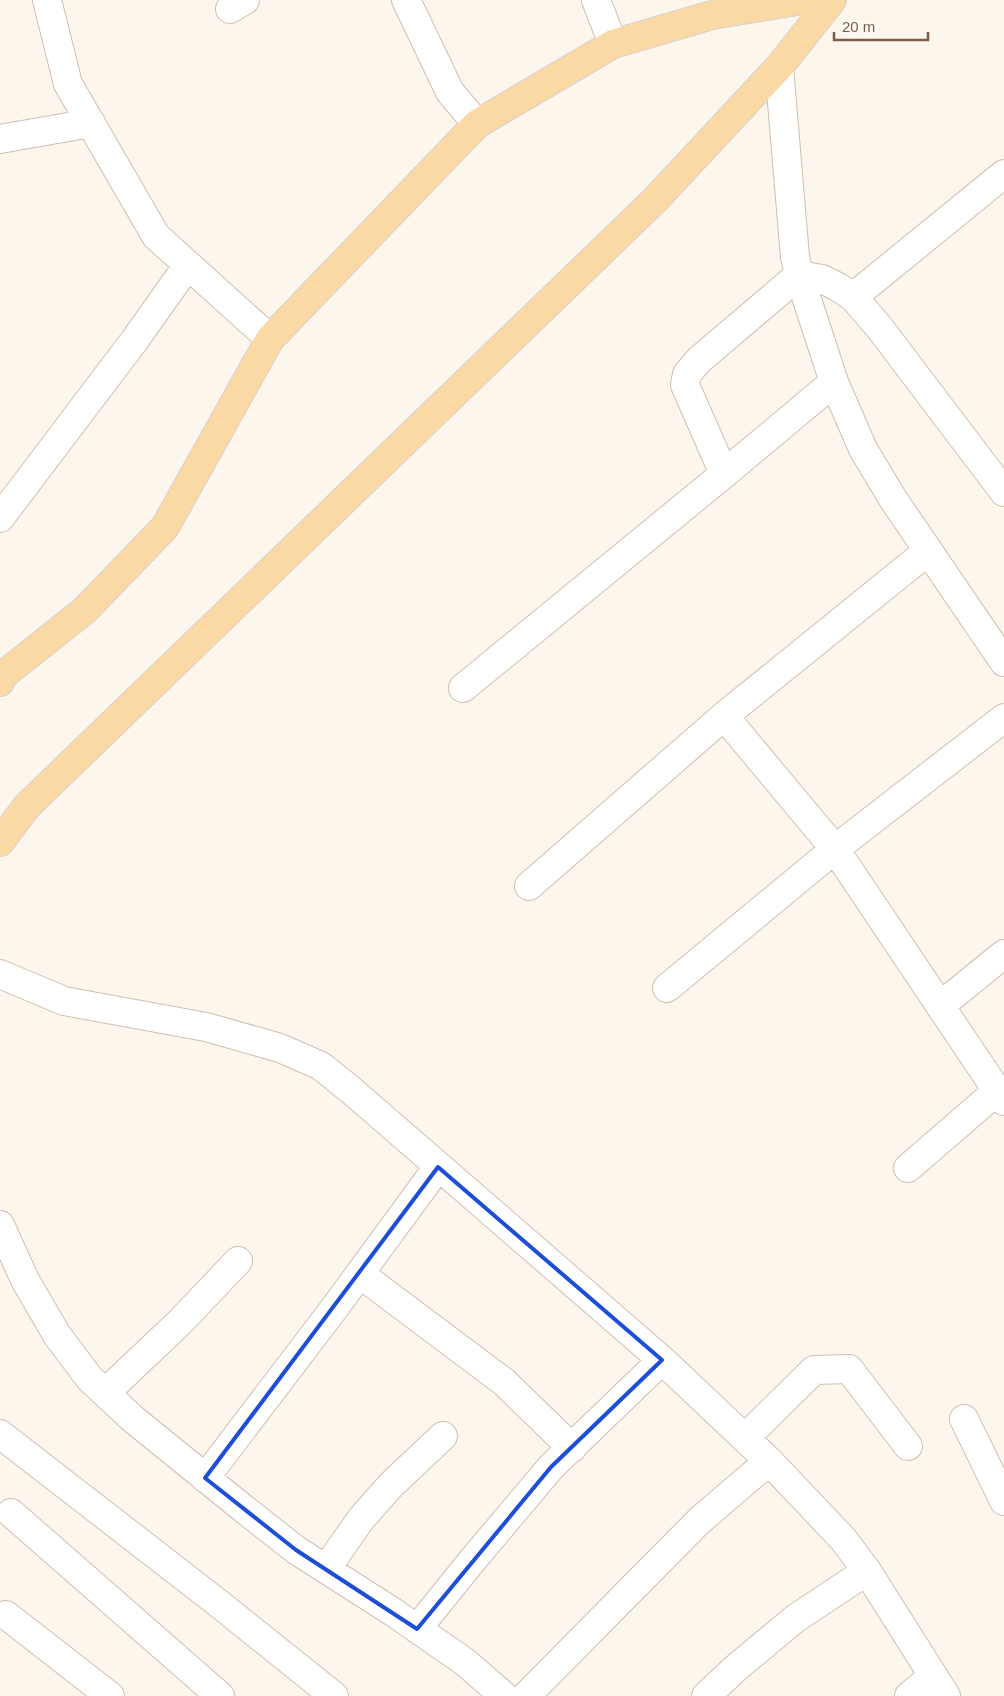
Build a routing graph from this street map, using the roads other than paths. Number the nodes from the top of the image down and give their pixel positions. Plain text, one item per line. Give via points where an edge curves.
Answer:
1 (47, 0) edge
2 (406, 0) edge
3 (596, 0) edge
4 (803, 0) edge
5 (832, 0) edge
6 (613, 44) junction
7 (779, 67) junction
8 (91, 123) junction
9 (477, 124) junction
10 (0, 139) edge
11 (1004, 174) edge
12 (188, 265) junction
13 (799, 275) junction
14 (853, 297) junction
15 (270, 339) junction
16 (834, 382) junction
17 (724, 474) junction
18 (1004, 492) edge
19 (0, 518) edge
20 (928, 551) junction
21 (1004, 662) edge
22 (1, 677) edge
23 (463, 688) dead end
24 (724, 716) junction
25 (1004, 718) edge
26 (0, 842) edge
27 (834, 849) junction
28 (529, 886) dead end
29 (1004, 954) edge
30 (0, 974) edge
31 (667, 988) dead end
32 (940, 1006) junction
33 (1001, 1096) edge
34 (438, 1167) junction
35 (908, 1168) dead end
36 (0, 1225) edge
37 (238, 1262) dead end
38 (360, 1274) junction
39 (662, 1360) junction
40 (105, 1393) junction
41 (964, 1419) dead end
42 (0, 1434) edge
43 (443, 1436) dead end
44 (745, 1438) junction
45 (908, 1446) dead end
46 (572, 1448) junction
47 (769, 1461) junction
48 (205, 1478) junction
49 (1004, 1501) edge
50 (11, 1513) dead end
51 (326, 1569) junction
52 (867, 1570) junction
53 (6, 1615) dead end
54 (417, 1629) junction
55 (939, 1686) edge
56 (110, 1696) edge
57 (220, 1696) edge
58 (334, 1696) edge
59 (504, 1696) edge
60 (526, 1696) edge
61 (706, 1696) edge
62 (909, 1696) edge

1 - 8 street via 68,84
2 - 9 street via 450,92
3 - 6 street
4 - 6 main road via 712,15
5 - 7 main road
6 - 9 main road
7 - 13 street
7 - 26 main road via 655,200 27,806
8 - 10 street
8 - 12 street via 156,236
9 - 15 main road
11 - 14 street
12 - 15 street
12 - 19 street
13 - 14 street via 822,279
13 - 16 street
13 - 17 street via 699,360 687,374 685,385
14 - 18 street
15 - 22 main road via 165,527 85,610
16 - 17 street
16 - 20 street via 863,449
17 - 23 street
20 - 21 street
20 - 24 street
24 - 27 street
24 - 28 street
25 - 27 street
27 - 31 street
27 - 32 street
29 - 32 street
30 - 34 street via 64,1001 206,1026 280,1048 321,1066
32 - 33 street
33 - 35 street
34 - 38 street
34 - 39 street
36 - 40 street via 25,1280 57,1335 90,1379
37 - 40 street
38 - 46 street via 504,1382
38 - 48 street
39 - 44 street
39 - 46 street
40 - 48 street
41 - 49 street
42 - 58 street
43 - 51 street via 391,1485 361,1519
44 - 45 street via 814,1370 849,1369
44 - 47 street
46 - 54 street via 551,1467
47 - 52 street via 843,1539
47 - 60 street via 699,1521
48 - 51 street via 296,1550
50 - 57 street
51 - 54 street
52 - 55 street
52 - 61 street via 796,1618
53 - 56 street
54 - 59 street via 465,1662
55 - 62 street

